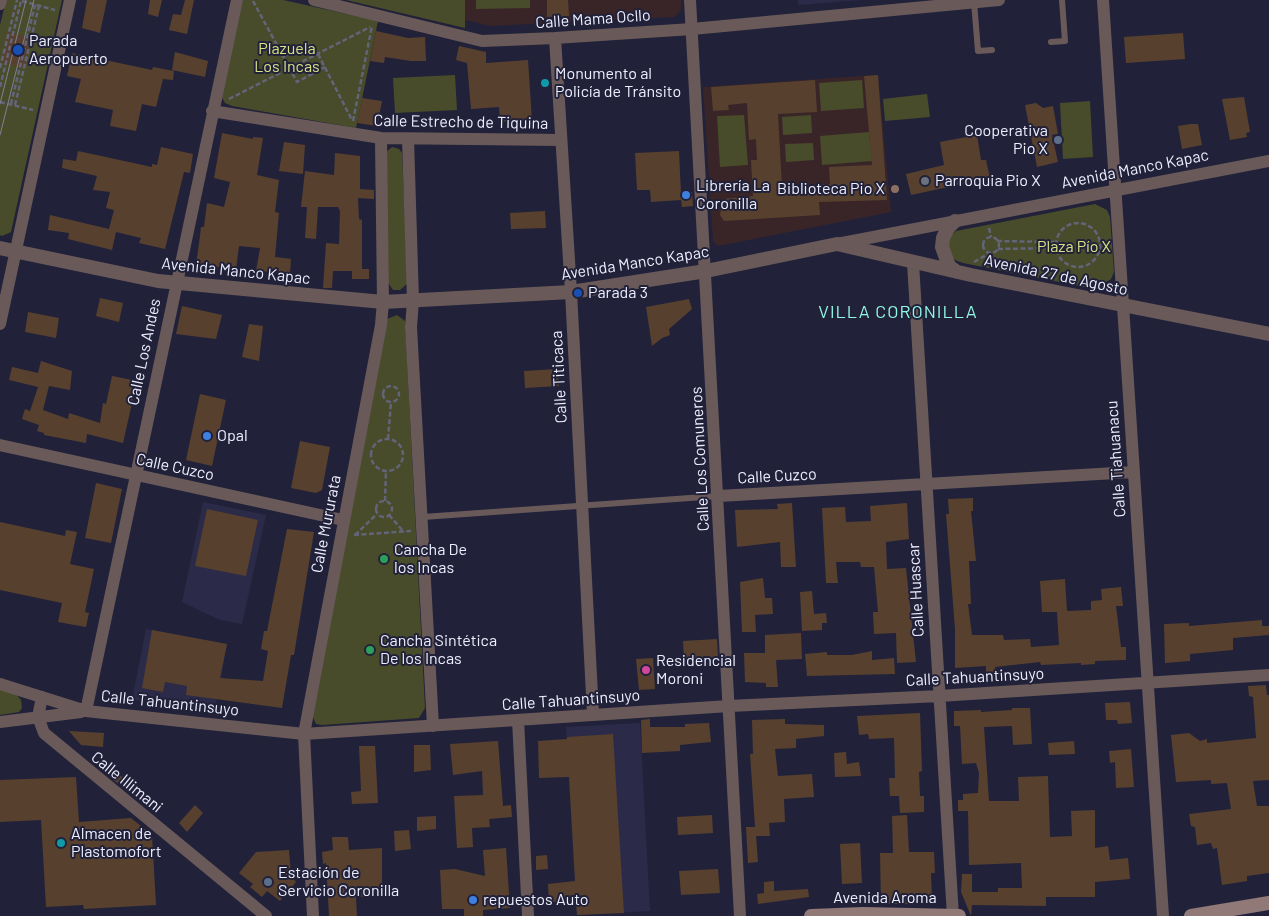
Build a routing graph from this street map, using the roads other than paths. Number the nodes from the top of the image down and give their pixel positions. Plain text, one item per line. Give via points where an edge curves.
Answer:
1 (70, 0) edge
2 (236, 0) edge
3 (314, 0) edge
4 (690, 0) edge
5 (999, 0) edge
6 (1062, 0) edge
7 (1103, 0) edge
8 (974, 2) junction
9 (692, 29) junction
10 (555, 38) junction
11 (1051, 42) dead end
12 (992, 50) dead end
13 (212, 111) junction
14 (380, 138) junction
15 (408, 139) junction
16 (561, 140) junction
17 (1269, 161) edge
18 (1114, 191) junction
19 (956, 221) junction
20 (837, 244) junction
21 (0, 248) edge
22 (17, 251) junction
23 (913, 263) junction
24 (706, 270) junction
25 (957, 272) junction
26 (175, 283) junction
27 (571, 292) junction
28 (413, 301) junction
29 (383, 302) junction
30 (1123, 306) junction
31 (0, 324) edge
32 (1269, 334) edge
33 (0, 445) edge
34 (1133, 472) junction
35 (134, 475) junction
36 (926, 484) junction
37 (719, 496) junction
38 (583, 506) junction
39 (423, 517) junction
40 (343, 520) junction
41 (1269, 675) edge
42 (1148, 683) junction
43 (0, 684) edge
44 (939, 696) junction
45 (42, 697) junction
46 (729, 706) junction
47 (86, 711) junction
48 (593, 714) junction
49 (38, 718) junction
50 (518, 720) junction
51 (0, 722) edge
52 (433, 726) junction
53 (304, 734) junction
54 (1269, 903) edge
55 (266, 916) edge
56 (313, 916) edge
57 (528, 916) edge
58 (740, 916) edge
59 (811, 916) edge
60 (953, 916) edge
61 (959, 916) edge
62 (1163, 916) edge
63 (1192, 916) edge

1 - 22 street
2 - 13 street, Calle Los Andes
3 - 10 street, Calle Mama Ocllo via 482,41
4 - 9 street, Calle Los Comuneros
5 - 8 street, Calle Mama Ocllo
6 - 11 lane via 1065,41
7 - 18 street, Calle Tiahuanacu
8 - 9 street, Calle Mama Ocllo
8 - 12 lane via 978,50
9 - 10 street, Calle Mama Ocllo
9 - 24 street, Calle Los Comuneros
10 - 16 street, Calle Titicaca
13 - 14 street, Calle Estrecho de Tiquina
13 - 26 street, Calle Los Andes
14 - 15 street, Calle Estrecho de Tiquina
14 - 29 street, Calle Mururata
15 - 16 street, Calle Estrecho de Tiquina
15 - 28 street
16 - 27 street, Calle Titicaca
17 - 18 street, Avenida Manco Kapac
18 - 19 street, Avenida Manco Kapac
18 - 30 street, Calle Tiahuanacu
19 - 20 street, Avenida Manco Kapac
19 - 25 street via 948,228 942,247 949,266
20 - 23 street, Avenida 27 de Agosto
20 - 24 street, Avenida Manco Kapac
21 - 22 street, Avenida Manco Kapac
22 - 26 street, Avenida Manco Kapac
22 - 31 street
23 - 25 street, Avenida 27 de Agosto
23 - 36 street, Calle Huascar
24 - 27 street, Avenida Manco Kapac
24 - 37 street, Calle Los Comuneros
25 - 30 street, Avenida 27 de Agosto
26 - 29 street, Avenida Manco Kapac
26 - 35 street, Calle Los Andes
27 - 28 street, Avenida Manco Kapac
27 - 38 street, Calle Titicaca
28 - 29 street, Avenida Manco Kapac
28 - 39 street
29 - 40 street, Calle Mururata
30 - 32 street, Avenida 27 de Agosto
30 - 34 street, Calle Tiahuanacu
33 - 35 street, Calle Cuzco
34 - 36 street, Calle Cuzco
34 - 42 street, Calle Tiahuanacu
35 - 40 street, Calle Cuzco
35 - 47 street, Calle Los Andes
36 - 37 street, Calle Cuzco
36 - 44 street, Calle Huascar
37 - 38 lane, Calle Cuzco
37 - 46 street, Calle Los Comuneros
38 - 39 lane, Calle Cuzco
38 - 48 street, Calle Titicaca
39 - 52 street
40 - 53 street, Calle Mururata
41 - 42 street, Calle Tahuantinsuyo
42 - 44 street, Calle Tahuantinsuyo
42 - 62 street, Calle Tiahuanacu
43 - 45 street, Calle Tahuantinsuyo
44 - 46 street, Calle Tahuantinsuyo
44 - 60 street, Calle Huascar
45 - 47 street, Calle Tahuantinsuyo
45 - 49 street
46 - 48 street, Calle Tahuantinsuyo
46 - 58 street, Calle Los Comuneros
47 - 49 street, Calle Tahuantinsuyo
47 - 53 street, Calle Tahuantinsuyo
48 - 50 street, Calle Tahuantinsuyo
49 - 51 street, Calle Tahuantinsuyo
49 - 55 street, Calle Illimani via 44,733 59,748
50 - 52 street, Calle Tahuantinsuyo
50 - 57 street
52 - 53 street, Calle Tahuantinsuyo
53 - 56 street, Calle Mururata
54 - 63 main road
59 - 60 main road, Avenida Aroma
60 - 61 main road, Avenida Aroma

